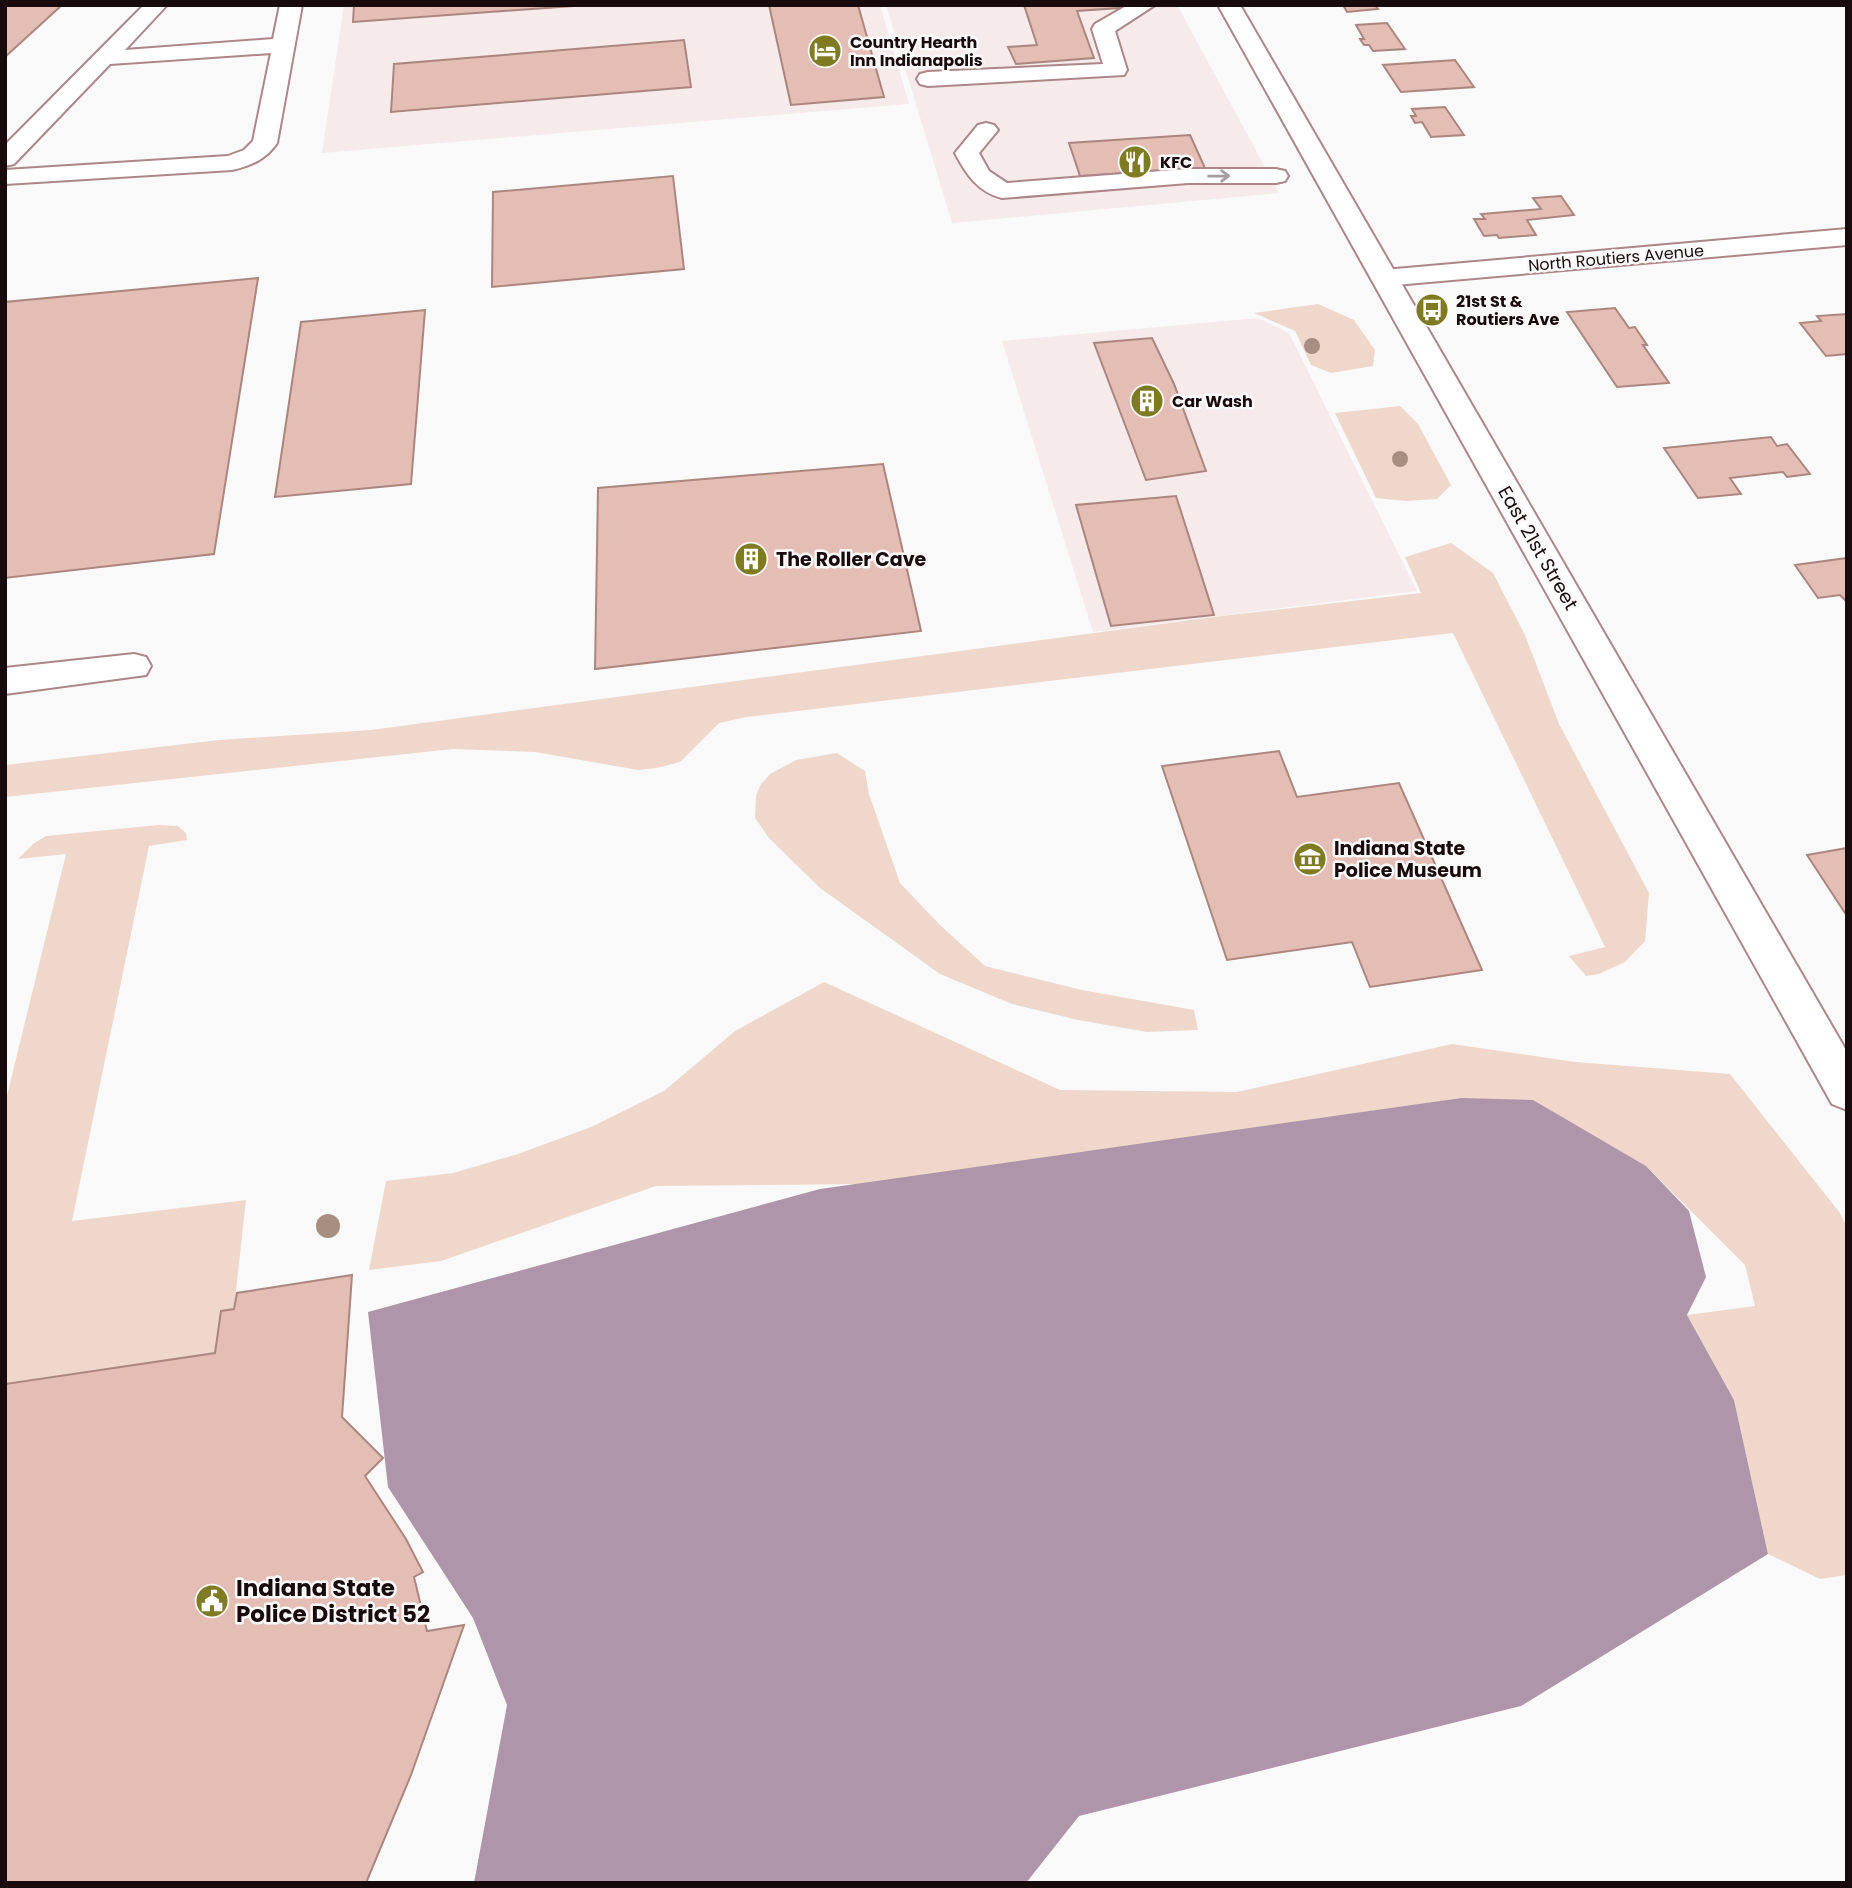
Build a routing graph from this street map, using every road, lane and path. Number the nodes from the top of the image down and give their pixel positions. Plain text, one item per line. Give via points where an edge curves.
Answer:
1 (156, 5) edge
2 (290, 5) edge
3 (1144, 5) edge
4 (1229, 5) edge
5 (283, 45) junction
6 (105, 58) junction
7 (929, 79) dead end
8 (983, 133) dead end
9 (5, 159) edge
10 (1276, 176) dead end
11 (5, 177) edge
12 (1847, 237) edge
13 (1384, 278) junction
14 (134, 666) dead end
15 (5, 681) edge
16 (1847, 1091) edge

1 - 6 main road
2 - 5 main road
3 - 7 main road via 1103,29 1116,70
4 - 13 main road, East 21st Street
5 - 6 main road
5 - 11 main road via 265,143 253,155 232,163
6 - 9 main road
8 -> 10 main road via 956,138 955,168 968,187 1009,200 1188,176
12 - 13 main road, North Routiers Avenue
13 - 16 main road, East 21st Street
14 - 15 main road

